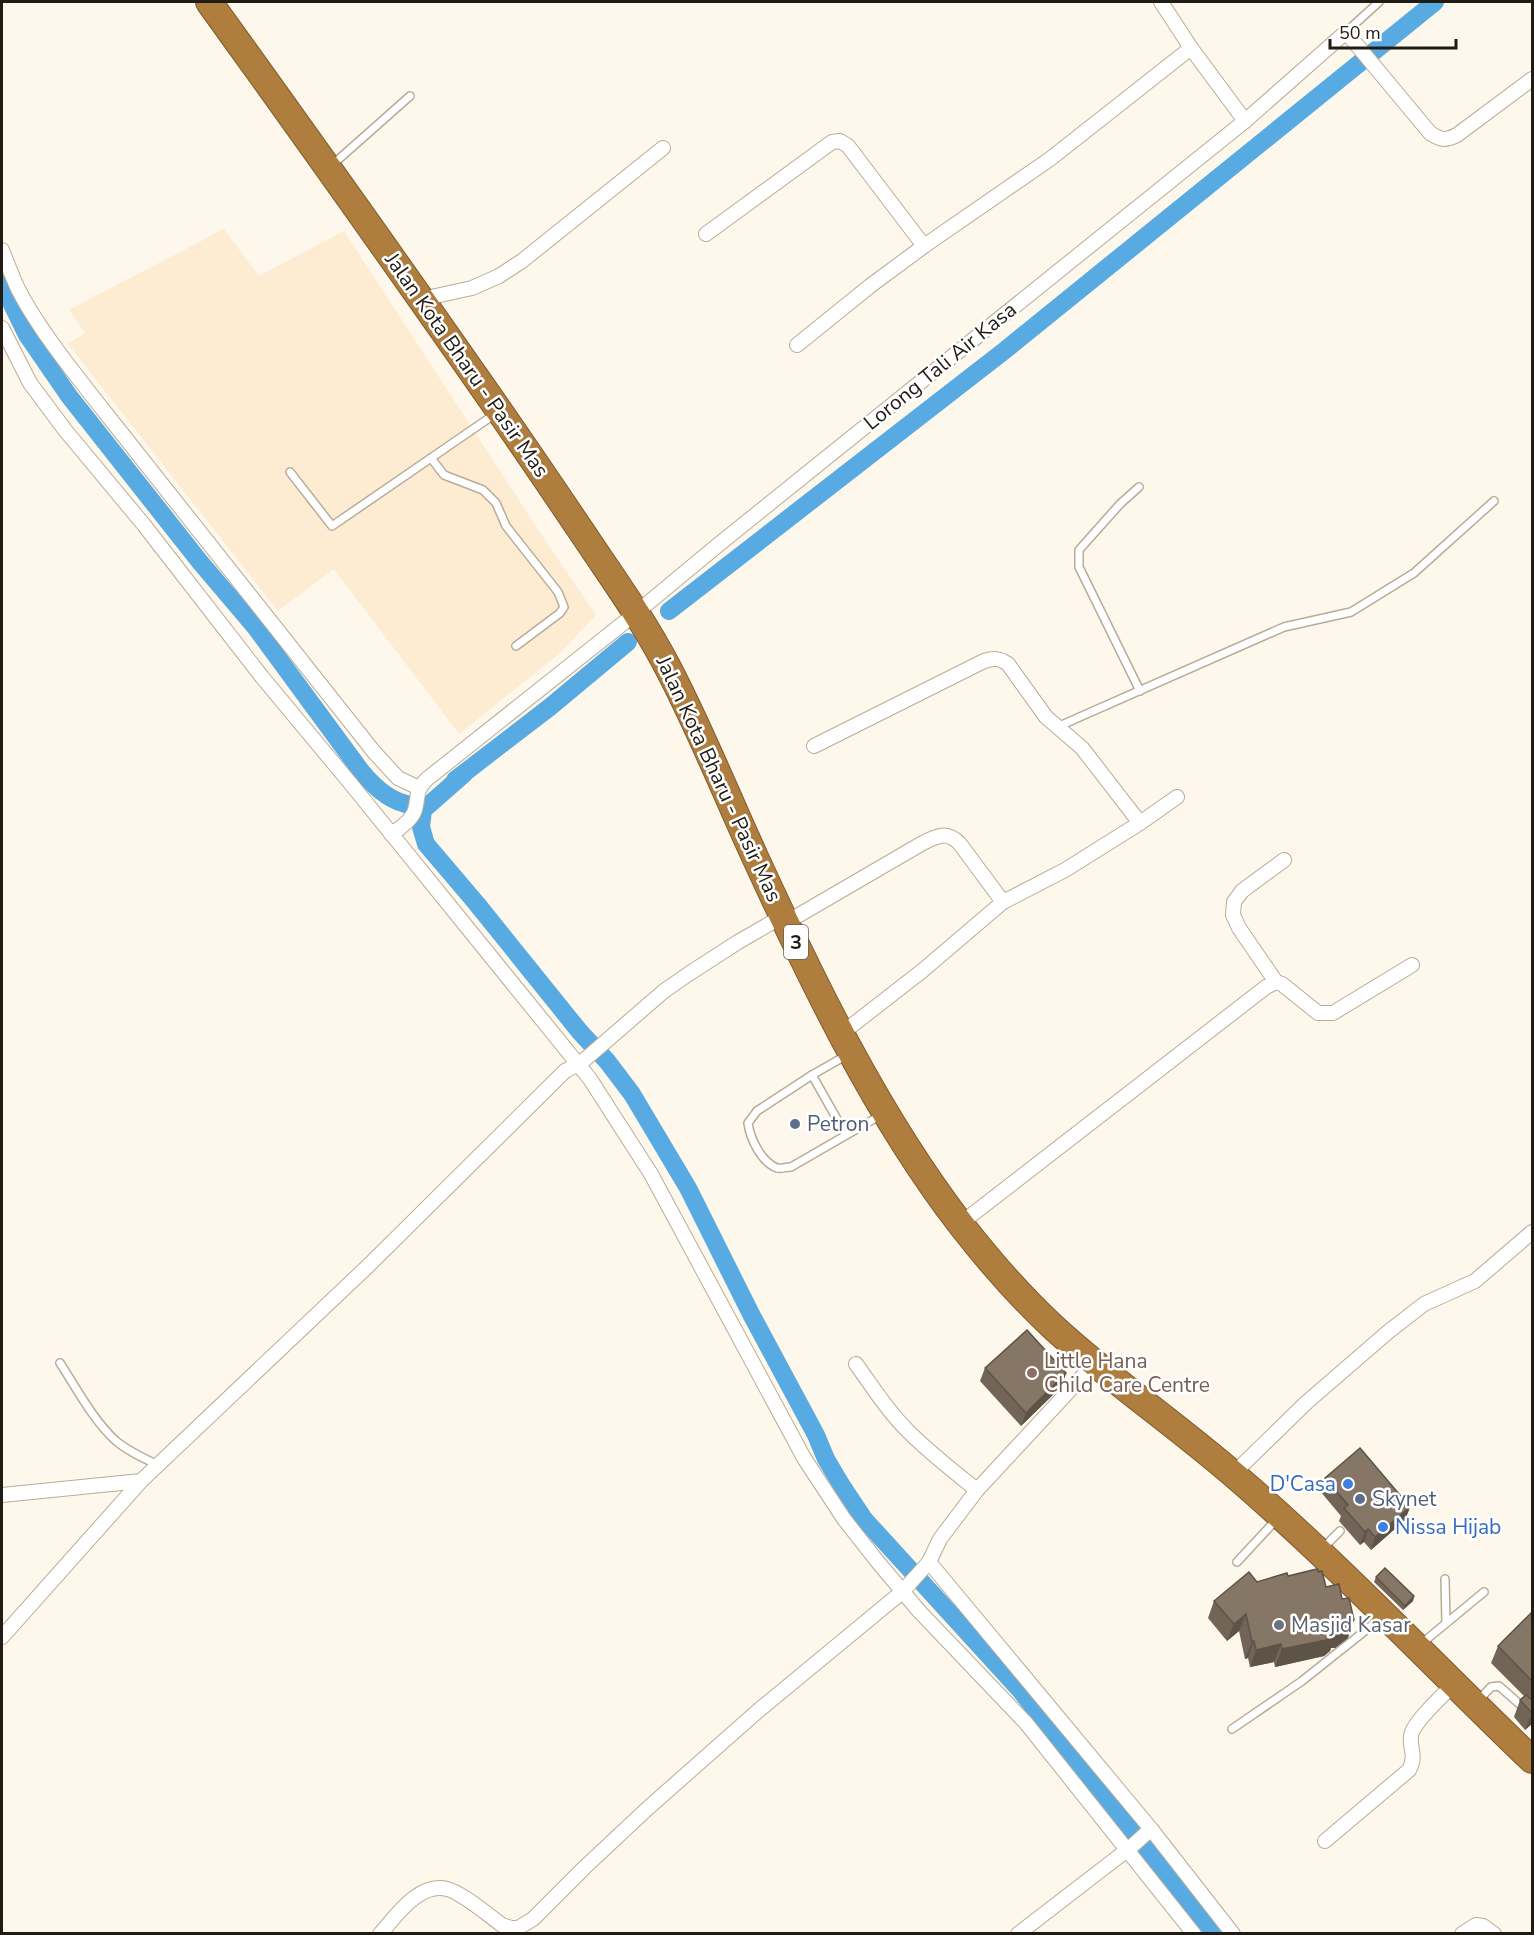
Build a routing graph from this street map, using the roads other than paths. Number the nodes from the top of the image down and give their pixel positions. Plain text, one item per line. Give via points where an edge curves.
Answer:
1 (209, 2) edge
2 (1161, 2) edge
3 (1379, 2) edge
4 (1351, 38) junction
5 (1191, 48) junction
6 (1533, 79) edge
7 (410, 96) dead end
8 (1245, 121) junction
9 (663, 148) dead end
10 (329, 167) junction
11 (706, 234) dead end
12 (924, 246) junction
13 (2, 250) edge
14 (422, 299) junction
15 (2, 328) edge
16 (797, 345) dead end
17 (500, 411) junction
18 (431, 458) junction
19 (290, 472) dead end
20 (1139, 487) dead end
21 (1494, 501) dead end
22 (636, 613) junction
23 (516, 646) dead end
24 (1140, 691) junction
25 (1057, 728) junction
26 (814, 746) dead end
27 (419, 788) junction
28 (1177, 797) dead end
29 (1140, 823) junction
30 (395, 832) junction
31 (1284, 860) dead end
32 (1004, 902) junction
33 (785, 919) junction
34 (1412, 965) dead end
35 (1276, 982) junction
36 (846, 1043) junction
37 (582, 1062) junction
38 (812, 1075) junction
39 (886, 1113) junction
40 (846, 1135) junction
41 (960, 1224) junction
42 (1533, 1232) edge
43 (60, 1363) dead end
44 (1095, 1363) junction
45 (856, 1364) dead end
46 (158, 1465) junction
47 (1233, 1474) junction
48 (141, 1481) junction
49 (976, 1490) junction
50 (2, 1495) edge
51 (1280, 1515) junction
52 (1340, 1530) dead end
53 (1319, 1552) junction
54 (1237, 1562) dead end
55 (928, 1565) junction
56 (1445, 1579) dead end
57 (906, 1588) junction
58 (1484, 1592) dead end
59 (1383, 1615) junction
60 (1446, 1623) junction
61 (2, 1637) edge
62 (1417, 1648) junction
63 (1454, 1684) junction
64 (1475, 1704) junction
65 (1533, 1715) edge
66 (1232, 1729) dead end
67 (1533, 1760) edge
68 (1149, 1831) junction
69 (1325, 1841) dead end
70 (1129, 1848) junction
71 (380, 1934) edge
72 (1018, 1934) edge
73 (1194, 1934) edge
74 (1233, 1934) edge
75 (1462, 1934) edge
76 (1494, 1934) edge

1 - 10 highway, Jalan Kota Bharu - Pasir Mas / 3
2 - 5 street
3 - 4 lane
4 - 6 street via 1440,140 1457,135
4 - 8 street, Lorong Tali Air Kasa
5 - 8 street
5 - 12 street via 1050,159
7 - 10 lane
8 - 22 street, Lorong Tali Air Kasa
9 - 14 street via 499,276 472,288
10 - 14 highway, Jalan Kota Bharu - Pasir Mas / 3
11 - 12 street via 831,142 840,141 848,146
12 - 16 street
13 - 27 street via 19,290 104,411 374,752 398,778
14 - 17 highway, Jalan Kota Bharu - Pasir Mas / 3
15 - 30 street via 21,369 95,468 262,677
17 - 18 lane
17 - 22 highway, Jalan Kota Bharu - Pasir Mas / 3
18 - 19 lane via 332,526
18 - 23 lane via 444,475 483,490 496,502 506,526 562,600 564,607 560,613
20 - 24 lane via 1079,550 1079,567
21 - 24 lane via 1414,573 1352,612 1284,627
22 - 27 street, Lorong Tali Air Kasa
22 - 33 highway, Jalan Kota Bharu - Pasir Mas / 3 via 690,712
24 - 25 lane
25 - 26 street via 1036,706 1008,664 993,658
25 - 29 street via 1095,762
27 - 30 street via 415,811
28 - 29 street
29 - 32 street
30 - 37 street
31 - 35 street via 1242,891 1234,902 1233,915
32 - 33 street via 960,844 945,835 934,837
32 - 36 street via 922,971
33 - 36 highway, Jalan Kota Bharu - Pasir Mas / 3
33 - 37 street via 738,942 673,985
34 - 35 street via 1333,1013 1318,1013
35 - 41 street
36 - 38 lane
36 - 39 highway, Jalan Kota Bharu - Pasir Mas / 3
37 - 46 street via 565,1071 368,1266
37 - 57 street via 651,1174 824,1490 877,1561
38 - 40 lane
38 - 40 lane via 757,1111 748,1123 749,1134 768,1162 779,1169 791,1167
39 - 40 lane
39 - 41 highway, Jalan Kota Bharu - Pasir Mas / 3
41 - 44 highway, Jalan Kota Bharu - Pasir Mas / 3 via 1004,1278
42 - 47 street via 1475,1281 1424,1304 1388,1332 1307,1402
43 - 46 lane via 115,1440
44 - 47 highway, Jalan Kota Bharu - Pasir Mas / 3
44 - 49 street
45 - 49 street via 903,1427
46 - 48 street
47 - 51 highway, Jalan Kota Bharu - Pasir Mas / 3
48 - 50 street
48 - 61 street
49 - 55 street via 940,1539
51 - 53 highway, Jalan Kota Bharu - Pasir Mas / 3
51 - 54 lane
52 - 53 lane
53 - 59 highway, Jalan Kota Bharu - Pasir Mas / 3
55 - 57 street
55 - 68 street
56 - 60 lane
57 - 70 street via 1026,1723
57 - 71 street via 665,1793 526,1925 511,1928 453,1891 438,1888 409,1902
58 - 60 lane
59 - 62 highway, Jalan Kota Bharu - Pasir Mas / 3
59 - 66 lane via 1302,1681
60 - 62 lane
62 - 63 highway, Jalan Kota Bharu - Pasir Mas / 3
63 - 64 highway, Jalan Kota Bharu - Pasir Mas / 3
63 - 69 street via 1412,1732 1413,1762 1408,1770
64 - 65 lane via 1491,1687 1499,1686
64 - 67 highway, Jalan Kota Bharu - Pasir Mas / 3
68 - 70 street
68 - 74 street
70 - 72 street
70 - 73 street
75 - 76 street via 1476,1925

